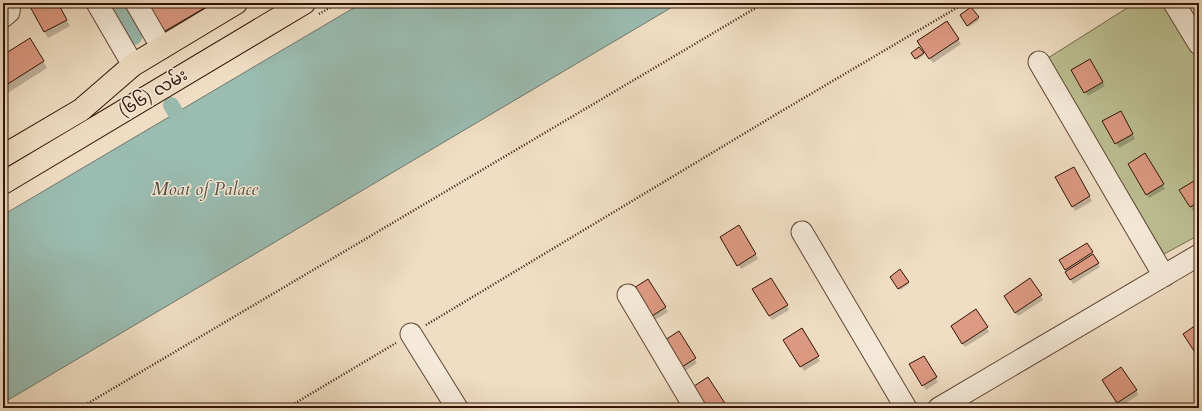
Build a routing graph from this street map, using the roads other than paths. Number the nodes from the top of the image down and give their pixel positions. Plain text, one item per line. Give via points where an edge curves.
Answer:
1 (10, 3) edge
2 (97, 3) edge
3 (136, 3) edge
4 (236, 3) edge
5 (304, 3) edge
6 (1174, 3) edge
7 (3, 17) edge
8 (1199, 44) edge
9 (162, 48) junction
10 (1039, 62) dead end
11 (133, 65) junction
12 (3, 156) edge
13 (3, 183) edge
14 (802, 232) dead end
15 (1199, 255) edge
16 (1164, 276) junction
17 (628, 295) dead end
18 (411, 334) road end
19 (457, 408) edge
20 (695, 408) edge
21 (906, 408) edge
22 (939, 408) edge

1 - 7 street via 9,12
2 - 11 street
3 - 9 street
4 - 9 main road, (၆၆) လမ်း
5 - 13 main road, (၆၆) လမ်း
6 - 8 street
9 - 11 main road, (၆၆) လမ်း
10 - 16 street
11 - 12 main road, (၆၆) လမ်း via 81,110
14 - 21 street
15 - 16 street
16 - 22 street
17 - 20 street
18 - 19 street

